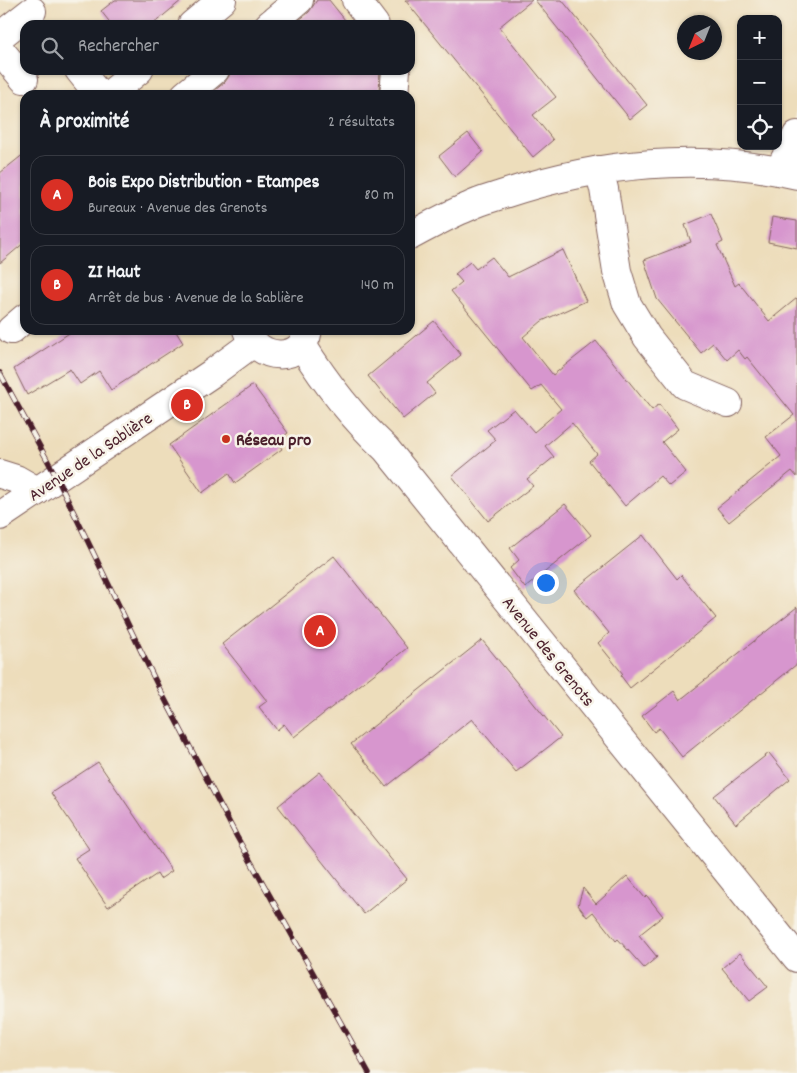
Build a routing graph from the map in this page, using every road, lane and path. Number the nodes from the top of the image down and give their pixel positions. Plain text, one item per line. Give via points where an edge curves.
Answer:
1 (222, 0) edge
2 (299, 0) edge
3 (356, 0) edge
4 (33, 12) edge
5 (22, 20) edge
6 (198, 20) edge
7 (275, 20) edge
8 (371, 20) edge
9 (20, 22) edge
10 (0, 37) edge
11 (0, 50) edge
12 (20, 74) edge
13 (21, 75) edge
14 (83, 75) edge
15 (133, 75) edge
16 (209, 75) edge
17 (396, 75) edge
18 (24, 79) dead end
19 (95, 90) edge
20 (115, 90) edge
21 (191, 90) edge
22 (394, 90) edge
23 (797, 135) edge
24 (599, 170) junction
25 (788, 173) edge
26 (415, 233) edge
27 (250, 336) edge
28 (305, 337) edge
29 (728, 402) dead end
30 (0, 474) edge
31 (37, 491) junction
32 (0, 516) edge
33 (797, 958) edge

1 - 6 street
2 - 7 street
3 - 8 street
4 - 5 street
9 - 10 street
11 - 12 street
13 - 18 street
14 - 19 street
15 - 20 street
16 - 21 street
17 - 22 street
23 - 25 street
24 - 25 street via 654,163 719,164
24 - 26 street via 536,183 469,206
24 - 29 street via 617,271 627,304 647,337 685,385
27 - 28 street via 262,350 273,355 294,351
27 - 31 street, Avenue de la Sablière via 211,374
28 - 33 street, Avenue des Grenots via 315,365 368,433 386,449
30 - 31 street
31 - 32 street, Avenue de la Sablière

